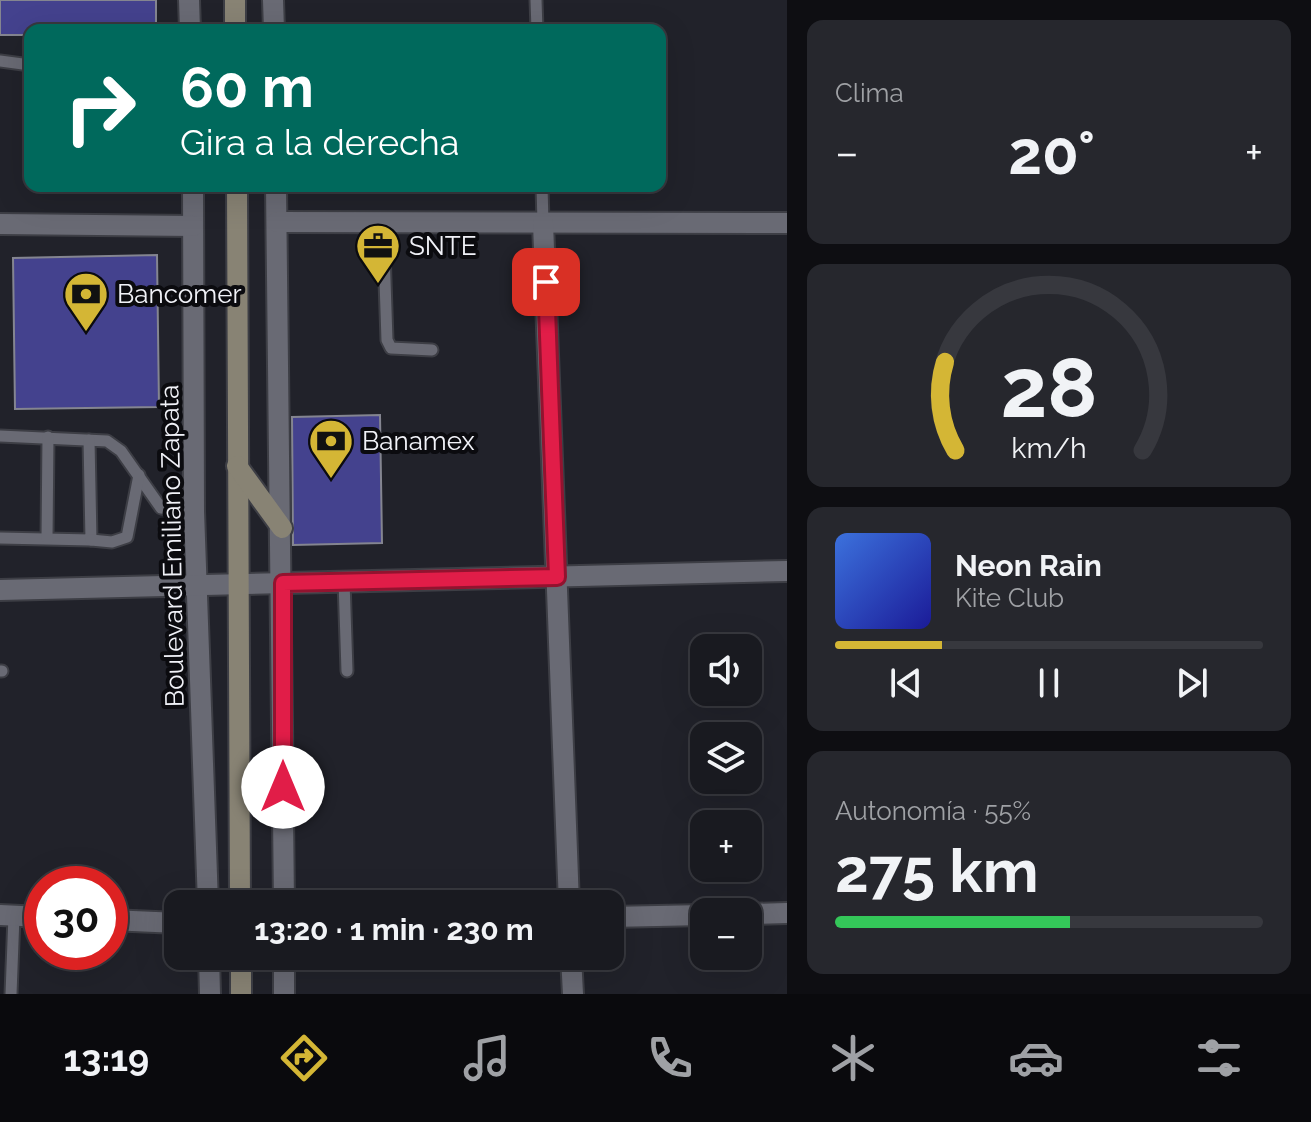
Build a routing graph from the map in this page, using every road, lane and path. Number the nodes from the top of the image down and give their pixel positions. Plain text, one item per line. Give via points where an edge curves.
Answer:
1 (189, 0) edge
2 (235, 0) edge
3 (273, 0) edge
4 (536, 0) edge
5 (190, 24) edge
6 (235, 24) edge
7 (274, 24) edge
8 (537, 24) edge
9 (0, 61) edge
10 (24, 64) edge
11 (193, 192) edge
12 (237, 192) edge
13 (276, 192) edge
14 (542, 192) edge
15 (383, 221) junction
16 (277, 222) junction
17 (543, 223) junction
18 (787, 223) edge
19 (0, 224) edge
20 (193, 226) junction
21 (432, 350) dead end
22 (0, 436) edge
23 (48, 437) junction
24 (89, 440) junction
25 (237, 466) junction
26 (139, 475) junction
27 (194, 511) junction
28 (282, 528) junction
29 (0, 538) edge
30 (47, 538) junction
31 (91, 540) junction
32 (787, 571) edge
33 (557, 577) junction
34 (344, 581) junction
35 (283, 583) junction
36 (240, 584) junction
37 (197, 585) junction
38 (0, 590) edge
39 (347, 671) dead end
40 (208, 890) edge
41 (240, 890) edge
42 (284, 890) edge
43 (568, 890) edge
44 (787, 913) edge
45 (762, 914) edge
46 (7, 915) edge
47 (690, 915) edge
48 (624, 917) edge
49 (128, 921) edge
50 (164, 922) edge
51 (209, 970) edge
52 (241, 970) edge
53 (284, 970) edge
54 (572, 970) edge
55 (11, 994) edge
56 (210, 994) edge
57 (241, 994) edge
58 (284, 994) edge
59 (573, 994) edge

1 - 5 street
2 - 6 main road
3 - 7 street
4 - 8 lane
9 - 10 lane
11 - 20 street, Boulevard Emiliano Zapata
12 - 25 main road
13 - 16 street
14 - 17 lane
15 - 16 street
15 - 17 street
15 - 21 lane via 387,340 391,348 403,351
16 - 28 street
17 - 18 street
17 - 33 street
19 - 20 street
20 - 27 street, Boulevard Emiliano Zapata
22 - 23 lane
23 - 24 lane
23 - 30 lane
24 - 26 lane via 114,444
24 - 31 lane
25 - 28 main road
25 - 36 main road
26 - 27 lane via 161,508
26 - 31 lane via 127,537
27 - 37 street, Boulevard Emiliano Zapata
28 - 35 street
29 - 30 lane
30 - 31 lane
32 - 33 street
33 - 34 street
33 - 43 street
34 - 35 street
34 - 39 lane
35 - 36 street
35 - 42 street
36 - 37 street
36 - 41 main road
37 - 38 street
37 - 40 street, Boulevard Emiliano Zapata
44 - 45 street
46 - 55 lane
47 - 48 street
49 - 50 street
51 - 56 street
52 - 57 main road
53 - 58 street
54 - 59 street

